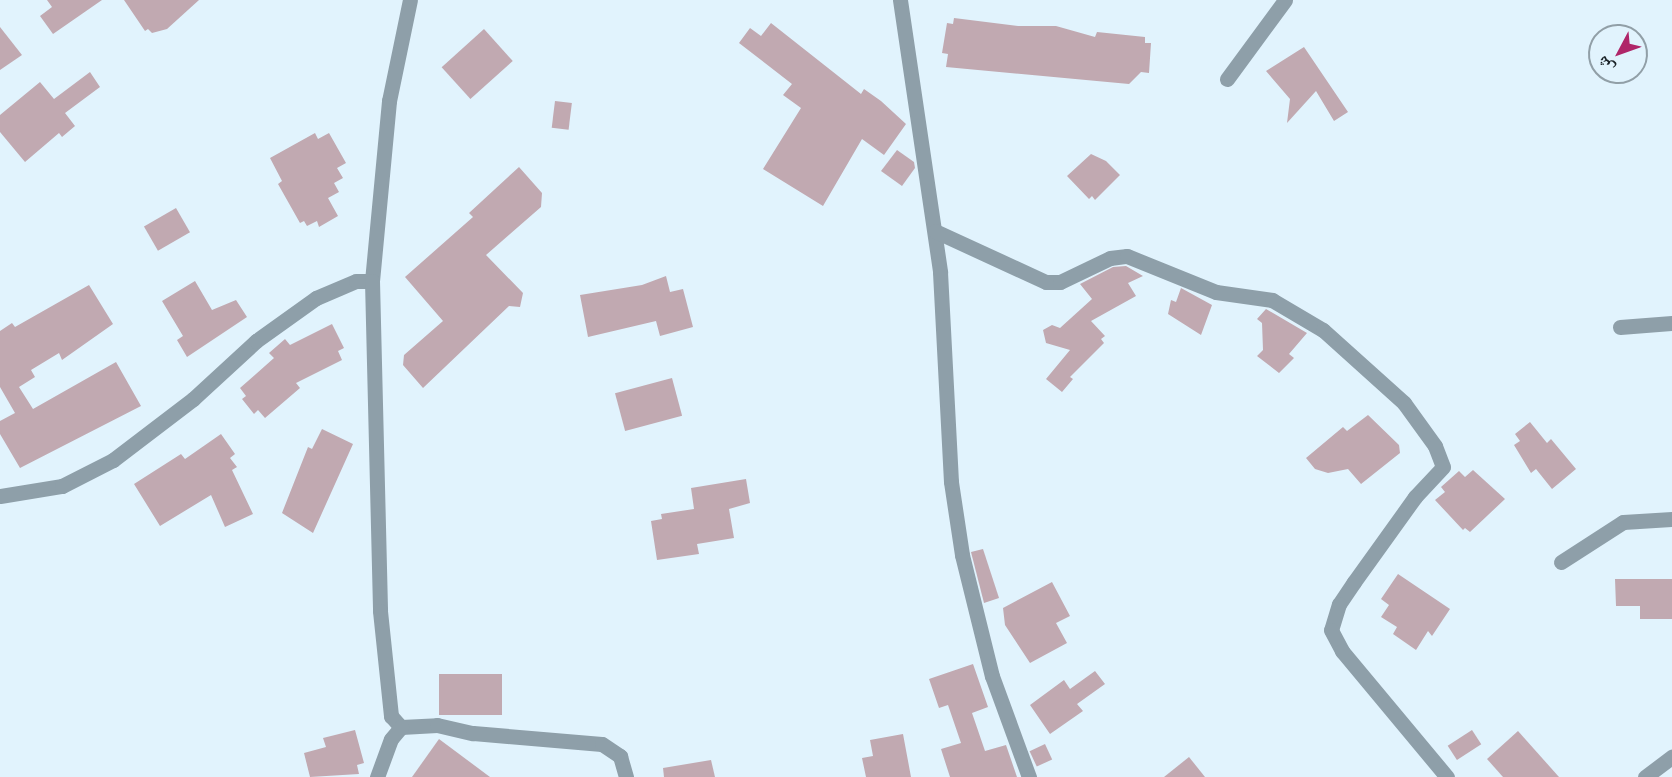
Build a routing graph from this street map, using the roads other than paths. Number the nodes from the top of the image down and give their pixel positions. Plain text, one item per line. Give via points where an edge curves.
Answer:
1 (410, 0) edge
2 (900, 0) edge
3 (1285, 0) edge
4 (1227, 79) dead end
5 (935, 231) junction
6 (372, 281) junction
7 (1672, 323) edge
8 (1620, 327) dead end
9 (0, 496) edge
10 (1672, 519) edge
11 (1561, 562) dead end
12 (401, 727) junction
13 (1672, 757) edge
14 (377, 777) edge
15 (626, 777) edge
16 (1029, 777) edge
17 (1447, 777) edge
18 (1645, 777) edge

1 - 6 street via 389,101
2 - 5 street
3 - 4 street
5 - 16 street via 951,482 962,555 992,676
5 - 17 street via 1046,282 1060,282 1110,258 1126,256 1216,292 1272,300 1323,330 1404,403 1435,446 1443,467 1415,497 1354,582 1339,604 1331,630 1342,651
6 - 9 street via 356,281 316,298 256,341 193,399 113,460 62,486
6 - 12 street via 380,612 391,716
7 - 8 street
10 - 11 street via 1623,522
12 - 14 street via 391,739
12 - 15 street via 437,725 473,733 602,744 620,756
13 - 18 street

